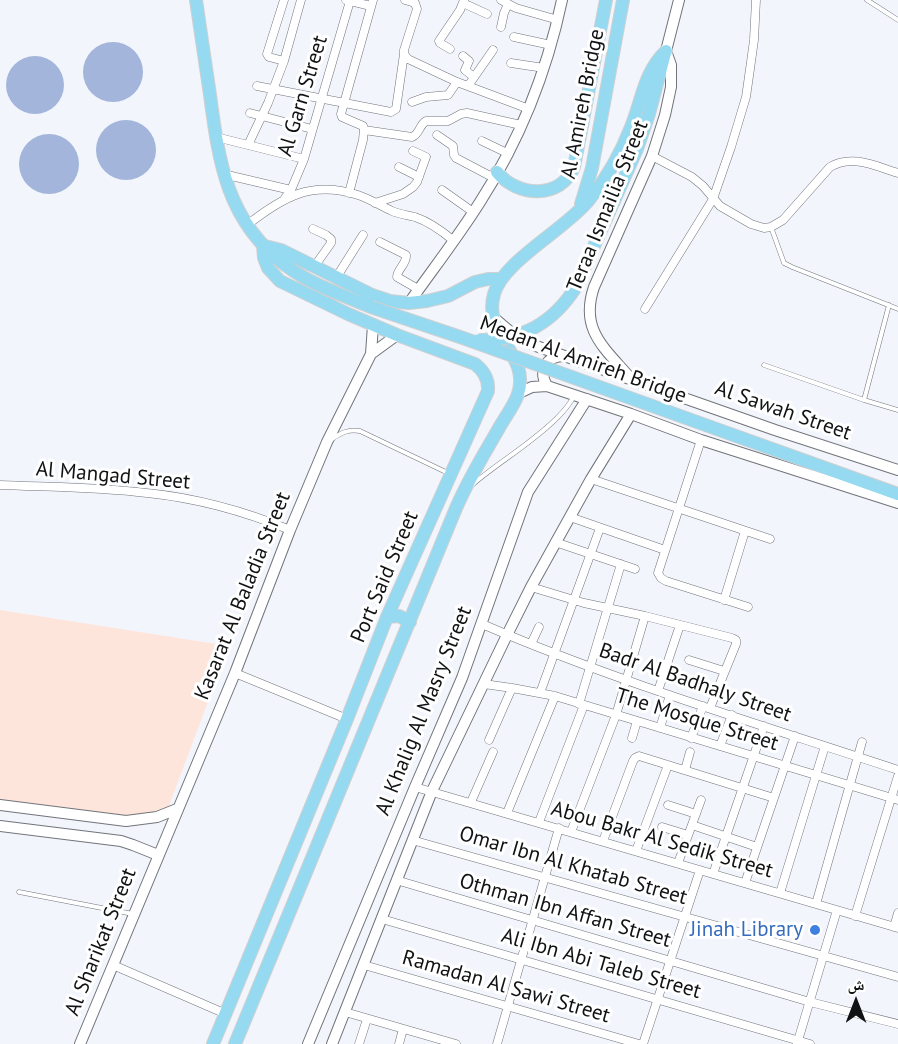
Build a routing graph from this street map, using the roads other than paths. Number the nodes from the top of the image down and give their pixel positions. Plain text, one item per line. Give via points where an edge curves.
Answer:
1 (196, 0) edge
2 (284, 0) edge
3 (301, 0) edge
4 (562, 0) edge
5 (606, 0) edge
6 (623, 0) edge
7 (679, 0) edge
8 (756, 0) edge
9 (867, 0) edge
10 (348, 1) edge
11 (410, 1) edge
12 (464, 1) edge
13 (505, 2) edge
14 (372, 3) edge
15 (488, 14) dead end
16 (558, 20) junction
17 (898, 20) edge
18 (501, 27) dead end
19 (514, 37) dead end
20 (551, 45) junction
21 (450, 49) dead end
22 (493, 50) dead end
23 (666, 51) junction
24 (404, 54) junction
25 (463, 56) dead end
26 (284, 61) junction
27 (511, 63) dead end
28 (544, 68) junction
29 (474, 77) junction
30 (457, 82) junction
31 (257, 86) dead end
32 (468, 86) junction
33 (274, 89) junction
34 (322, 98) junction
35 (412, 102) dead end
36 (343, 103) junction
37 (529, 109) junction
38 (250, 113) dead end
39 (262, 116) junction
40 (521, 125) junction
41 (312, 129) junction
42 (364, 130) junction
43 (437, 135) dead end
44 (216, 137) junction
45 (482, 141) dead end
46 (248, 145) junction
47 (413, 151) dead end
48 (507, 153) junction
49 (652, 156) junction
50 (304, 159) junction
51 (399, 167) dead end
52 (898, 172) edge
53 (223, 174) junction
54 (495, 175) junction
55 (419, 177) junction
56 (291, 190) junction
57 (442, 190) dead end
58 (350, 193) junction
59 (285, 198) junction
60 (713, 199) junction
61 (375, 203) junction
62 (473, 212) junction
63 (578, 214) junction
64 (247, 225) junction
65 (771, 226) junction
66 (313, 229) dead end
67 (363, 236) dead end
68 (454, 241) junction
69 (380, 242) dead end
70 (263, 246) junction
71 (314, 267) junction
72 (336, 278) junction
73 (501, 279) junction
74 (418, 289) junction
75 (409, 303) junction
76 (889, 305) junction
77 (645, 309) dead end
78 (898, 309) edge
79 (493, 317) junction
80 (374, 325) junction
81 (397, 335) junction
82 (463, 338) junction
83 (371, 354) junction
84 (564, 356) junction
85 (764, 364) dead end
86 (632, 380) junction
87 (546, 386) junction
88 (519, 393) junction
89 (575, 395) junction
90 (587, 399) junction
91 (864, 400) junction
92 (898, 410) edge
93 (631, 414) junction
94 (701, 440) junction
95 (327, 442) junction
96 (898, 470) edge
97 (451, 474) junction
98 (591, 479) junction
99 (0, 485) edge
100 (462, 493) junction
101 (898, 494) edge
102 (898, 503) edge
103 (679, 508) junction
104 (570, 518) junction
105 (600, 528) junction
106 (290, 530) junction
107 (745, 531) junction
108 (770, 539) dead end
109 (555, 542) junction
110 (665, 550) junction
111 (591, 554) junction
112 (621, 564) junction
113 (635, 569) dead end
114 (531, 587) junction
115 (399, 590) junction
116 (421, 594) junction
117 (573, 600) junction
118 (724, 600) junction
119 (608, 607) junction
120 (748, 607) dead end
121 (645, 616) junction
122 (387, 617) junction
123 (410, 622) junction
124 (482, 624) junction
125 (680, 625) junction
126 (539, 627) dead end
127 (507, 635) junction
128 (531, 644) junction
129 (554, 654) junction
130 (689, 660) dead end
131 (590, 667) junction
132 (724, 672) junction
133 (235, 673) junction
134 (626, 680) junction
135 (484, 684) junction
136 (512, 688) junction
137 (658, 691) junction
138 (540, 693) junction
139 (670, 695) junction
140 (555, 696) junction
141 (581, 704) junction
142 (706, 707) junction
143 (616, 715) junction
144 (732, 715) junction
145 (347, 720) junction
146 (638, 721) junction
147 (764, 726) junction
148 (660, 728) junction
149 (795, 736) junction
150 (632, 738) dead end
151 (691, 738) junction
152 (489, 740) dead end
153 (862, 742) dead end
154 (720, 746) junction
155 (825, 746) junction
156 (493, 752) dead end
157 (690, 752) dead end
158 (754, 756) junction
159 (858, 757) junction
160 (668, 765) junction
161 (785, 766) junction
162 (685, 770) junction
163 (898, 770) edge
164 (816, 775) junction
165 (898, 776) edge
166 (850, 785) junction
167 (415, 787) junction
168 (743, 788) junction
169 (432, 791) junction
170 (774, 798) junction
171 (895, 799) edge
172 (701, 800) dead end
173 (471, 802) junction
174 (0, 805) edge
175 (668, 805) dead end
176 (177, 809) junction
177 (507, 813) junction
178 (696, 814) junction
179 (539, 822) junction
180 (0, 825) edge
181 (692, 825) junction
182 (662, 827) dead end
183 (559, 828) junction
184 (570, 832) junction
185 (688, 835) junction
186 (726, 836) junction
187 (412, 840) junction
188 (603, 841) junction
189 (758, 847) junction
190 (636, 851) junction
191 (158, 855) junction
192 (678, 863) junction
193 (700, 870) junction
194 (713, 874) junction
195 (545, 877) junction
196 (396, 880) junction
197 (745, 883) junction
198 (19, 892) dead end
199 (780, 894) junction
200 (816, 904) junction
201 (837, 910) junction
202 (898, 913) edge
203 (134, 914) junction
204 (685, 916) junction
205 (855, 916) junction
206 (382, 919) junction
207 (532, 920) junction
208 (896, 928) edge
209 (824, 956) junction
210 (521, 960) junction
211 (670, 961) junction
212 (113, 965) junction
213 (364, 965) junction
214 (898, 976) edge
215 (658, 1000) junction
216 (810, 1002) junction
217 (508, 1007) junction
218 (345, 1012) junction
219 (226, 1014) junction
220 (367, 1019) junction
221 (898, 1024) edge
222 (403, 1029) junction
223 (798, 1042) edge
224 (452, 1043) edge
225 (80, 1044) edge
226 (213, 1044) edge
227 (235, 1044) edge
228 (308, 1044) edge
229 (332, 1044) edge
230 (359, 1044) edge
231 (399, 1044) edge
232 (497, 1044) edge
233 (641, 1044) edge
234 (810, 1044) edge

1 - 44 main road
2 - 26 street via 267,54
3 - 26 street
4 - 16 main road
5 - 54 main road, Al Amireh Bridge via 571,173 555,187 534,192
6 - 63 main road, Al Amireh Bridge via 592,168
7 - 23 main road, Teraa Ismailia Street
8 - 60 street via 746,97
9 - 17 lane
10 - 14 street
10 - 34 street, Al Garn Street
11 - 24 street via 417,9
12 - 15 street
12 - 21 street via 439,41
13 - 16 street
13 - 18 street
14 - 36 street, Al Garn Street
16 - 20 main road
19 - 20 street
20 - 28 main road
22 - 29 street
23 - 49 main road, Teraa Ismailia Street via 671,65 671,87
23 - 63 main road via 649,73 619,155
23 - 82 main road, bridge via 638,149 576,287 560,309 528,332 502,339
24 - 30 street
24 - 36 street via 394,111
25 - 29 street via 469,62 465,70
26 - 33 street
27 - 28 street
28 - 37 main road
29 - 32 street
30 - 32 street
30 - 35 street via 448,95
31 - 33 street
32 - 37 street
33 - 34 street
33 - 39 street
34 - 36 street
34 - 41 street, Al Garn Street
36 - 42 street, Al Garn Street via 342,117
37 - 40 main road
38 - 39 street
39 - 41 street
39 - 46 street
40 - 42 street via 467,113 448,121 423,122 411,137
40 - 48 main road
41 - 50 street, Al Garn Street
42 - 58 street
43 - 54 street via 453,146 456,158
44 - 46 street
44 - 53 main road
45 - 48 street
46 - 50 street
47 - 55 street via 426,157
48 - 54 main road
49 - 60 street via 692,177
49 - 86 main road, Teraa Ismailia Street via 589,304 590,322 597,338
50 - 56 street, Al Garn Street
51 - 55 street
52 - 65 street via 851,160 836,164 783,220
53 - 56 street
53 - 64 main road
54 - 62 main road
55 - 61 street via 409,191
56 - 59 street, Al Garn Street
57 - 62 street
58 - 59 street via 310,191
58 - 61 street
59 - 64 street
60 - 65 street via 750,224
60 - 77 street
61 - 68 street via 428,223
62 - 68 main road
63 - 73 main road
64 - 70 main road
65 - 76 lane via 784,263
66 - 71 street via 331,239
67 - 72 street
68 - 74 main road
69 - 74 street via 406,255 397,277
70 - 71 main road via 281,250
70 - 80 main road, Port Said Street via 265,263 280,280
70 - 82 main road, Medan Al Amireh Bridge, bridge via 300,275 371,307
71 - 72 main road
72 - 75 main road via 381,299
73 - 75 main road via 482,280 436,299
73 - 79 main road via 493,301
74 - 75 main road
76 - 78 lane
76 - 91 lane
79 - 84 main road, Al Sawah Street via 524,340
79 - 88 main road via 517,363
80 - 81 main road, Port Said Street
80 - 83 main road, Kasarat Al Baladia Street
81 - 83 main road, Kasarat Al Baladia Street
81 - 97 main road, Port Said Street via 469,361 487,378 486,397
82 - 101 main road, Medan Al Amireh Bridge, bridge
83 - 95 main road, Kasarat Al Baladia Street
84 - 86 main road, Al Sawah Street
84 - 87 main road via 546,363 542,372
85 - 91 lane
86 - 96 main road, Al Sawah Street
87 - 88 main road
87 - 89 main road
88 - 100 main road, Port Said Street
89 - 90 main road
89 - 100 lane, Port Said Street via 547,428
90 - 93 main road
90 - 124 main road, Al Khalig Al Masry Street via 528,492
91 - 92 lane
93 - 94 main road
93 - 98 main road, Al Khalig Al Masry Street
94 - 102 main road
94 - 103 street
95 - 97 lane via 345,431 360,431
95 - 106 main road, Kasarat Al Baladia Street
97 - 115 main road, Port Said Street
98 - 103 street
98 - 104 main road, Al Khalig Al Masry Street
99 - 106 street, Al Mangad Street via 168,496 239,511
100 - 116 main road, Port Said Street
103 - 107 street
103 - 110 street
104 - 105 street
104 - 109 main road, Al Khalig Al Masry Street
105 - 110 street
105 - 111 street
106 - 133 main road, Kasarat Al Baladia Street
107 - 108 street
107 - 118 street
109 - 111 street
109 - 114 main road, Al Khalig Al Masry Street
110 - 118 street via 658,573 661,578
111 - 112 street
111 - 117 street
112 - 113 street
112 - 119 street
114 - 117 street
114 - 127 main road, Al Khalig Al Masry Street
115 - 116 main road
115 - 122 main road, Port Said Street
116 - 123 main road, Port Said Street
117 - 119 street
117 - 129 street
118 - 120 street
119 - 121 street
119 - 131 street
121 - 125 street
121 - 134 street
122 - 123 main road via 399,616
122 - 145 main road, Port Said Street
123 - 227 main road, Port Said Street
124 - 127 street, Badr Al Badhaly Street
124 - 167 main road, Al Khalig Al Masry Street
125 - 132 street via 736,640
125 - 137 street
126 - 128 street
127 - 128 street, Badr Al Badhaly Street
127 - 135 main road, Al Khalig Al Masry Street
128 - 129 street, Badr Al Badhaly Street
129 - 131 street, Badr Al Badhaly Street
129 - 138 street
130 - 132 street
131 - 134 street, Badr Al Badhaly Street
131 - 141 street
132 - 142 street
133 - 145 street
133 - 176 main road, Kasarat Al Baladia Street
134 - 137 street, Badr Al Badhaly Street
134 - 143 street
135 - 136 street, The Mosque Street
135 - 169 main road, Al Khalig Al Masry Street
136 - 138 street, The Mosque Street
136 - 152 street
137 - 139 street, Badr Al Badhaly Street
138 - 140 street, The Mosque Street
139 - 142 street, Badr Al Badhaly Street
139 - 148 street
140 - 141 street, The Mosque Street
140 - 177 street
141 - 143 street, The Mosque Street
141 - 179 street
142 - 144 street, Badr Al Badhaly Street
142 - 151 street
143 - 146 street, The Mosque Street
143 - 184 street
144 - 147 street, Badr Al Badhaly Street
144 - 154 street
145 - 219 main road, Port Said Street
146 - 148 street, The Mosque Street
146 - 150 street
147 - 149 street, Badr Al Badhaly Street
147 - 158 street
148 - 151 street, The Mosque Street
149 - 155 street, Badr Al Badhaly Street
149 - 161 street
151 - 154 street, The Mosque Street
153 - 159 street
154 - 158 street, The Mosque Street
155 - 159 street, Badr Al Badhaly Street
155 - 164 street
156 - 173 street
157 - 162 street
158 - 161 street, The Mosque Street
158 - 168 street
159 - 163 street, Badr Al Badhaly Street
159 - 166 street
160 - 162 street
160 - 188 street via 635,758
160 - 190 street
161 - 164 street, The Mosque Street
161 - 170 street
162 - 168 street
164 - 166 street, The Mosque Street
164 - 199 street
165 - 171 street
166 - 171 street, The Mosque Street
166 - 200 street
167 - 169 street, Abou Bakr Al Sedik Street
167 - 228 main road, Al Khalig Al Masry Street
168 - 170 street
168 - 186 street
169 - 173 street, Abou Bakr Al Sedik Street
169 - 187 main road, Al Khalig Al Masry Street
170 - 189 street
171 - 205 street
172 - 178 street
173 - 177 street, Abou Bakr Al Sedik Street
174 - 176 main road via 126,821 157,817
175 - 178 street
176 - 191 main road, Kasarat Al Baladia Street
177 - 179 street, Abou Bakr Al Sedik Street
178 - 181 street
179 - 183 street, Abou Bakr Al Sedik Street
180 - 191 main road via 120,841
181 - 185 street
181 - 186 street
182 - 185 street
183 - 184 street, Abou Bakr Al Sedik Street
183 - 195 street
184 - 188 street, Abou Bakr Al Sedik Street
185 - 192 street
186 - 189 street
186 - 194 street
187 - 195 street, Omar Ibn Al Khatab Street
187 - 196 main road, Al Khalig Al Masry Street
188 - 190 street, Abou Bakr Al Sedik Street
189 - 197 street
190 - 192 street, Abou Bakr Al Sedik Street
191 - 203 main road, Al Sharikat Street
192 - 193 street, Abou Bakr Al Sedik Street
193 - 194 street, Abou Bakr Al Sedik Street
193 - 204 street
194 - 197 street, Abou Bakr Al Sedik Street
195 - 204 street, Omar Ibn Al Khatab Street
195 - 207 street
196 - 206 main road, Al Khalig Al Masry Street
196 - 207 street, Othman Ibn Affan Street
197 - 199 street, Abou Bakr Al Sedik Street
198 - 203 lane
199 - 200 street, Abou Bakr Al Sedik Street
200 - 201 street, Abou Bakr Al Sedik Street
201 - 205 street, Abou Bakr Al Sedik Street
201 - 209 street
202 - 208 street
203 - 212 main road, Al Sharikat Street
204 - 209 street, Omar Ibn Al Khatab Street
204 - 211 street
205 - 208 street, Abou Bakr Al Sedik Street
206 - 210 street, Ali Ibn Abi Taleb Street
206 - 213 main road, Al Khalig Al Masry Street
207 - 210 street
207 - 211 street, Othman Ibn Affan Street
209 - 214 street, Omar Ibn Al Khatab Street
209 - 216 street
210 - 215 street, Ali Ibn Abi Taleb Street
210 - 217 street
211 - 215 street
211 - 216 street, Othman Ibn Affan Street
212 - 219 street
212 - 225 main road, Al Sharikat Street
213 - 217 street, Ramadan Al Sawi Street
213 - 218 main road, Al Khalig Al Masry Street
215 - 223 street, Ali Ibn Abi Taleb Street
215 - 233 street
216 - 221 street, Othman Ibn Affan Street
216 - 223 street
217 - 232 street
217 - 233 street, Ramadan Al Sawi Street
218 - 220 street
218 - 229 main road, Al Khalig Al Masry Street
219 - 226 main road, Port Said Street
220 - 222 street
220 - 230 street
222 - 224 street
222 - 231 street
223 - 234 street, Ali Ibn Abi Taleb Street

